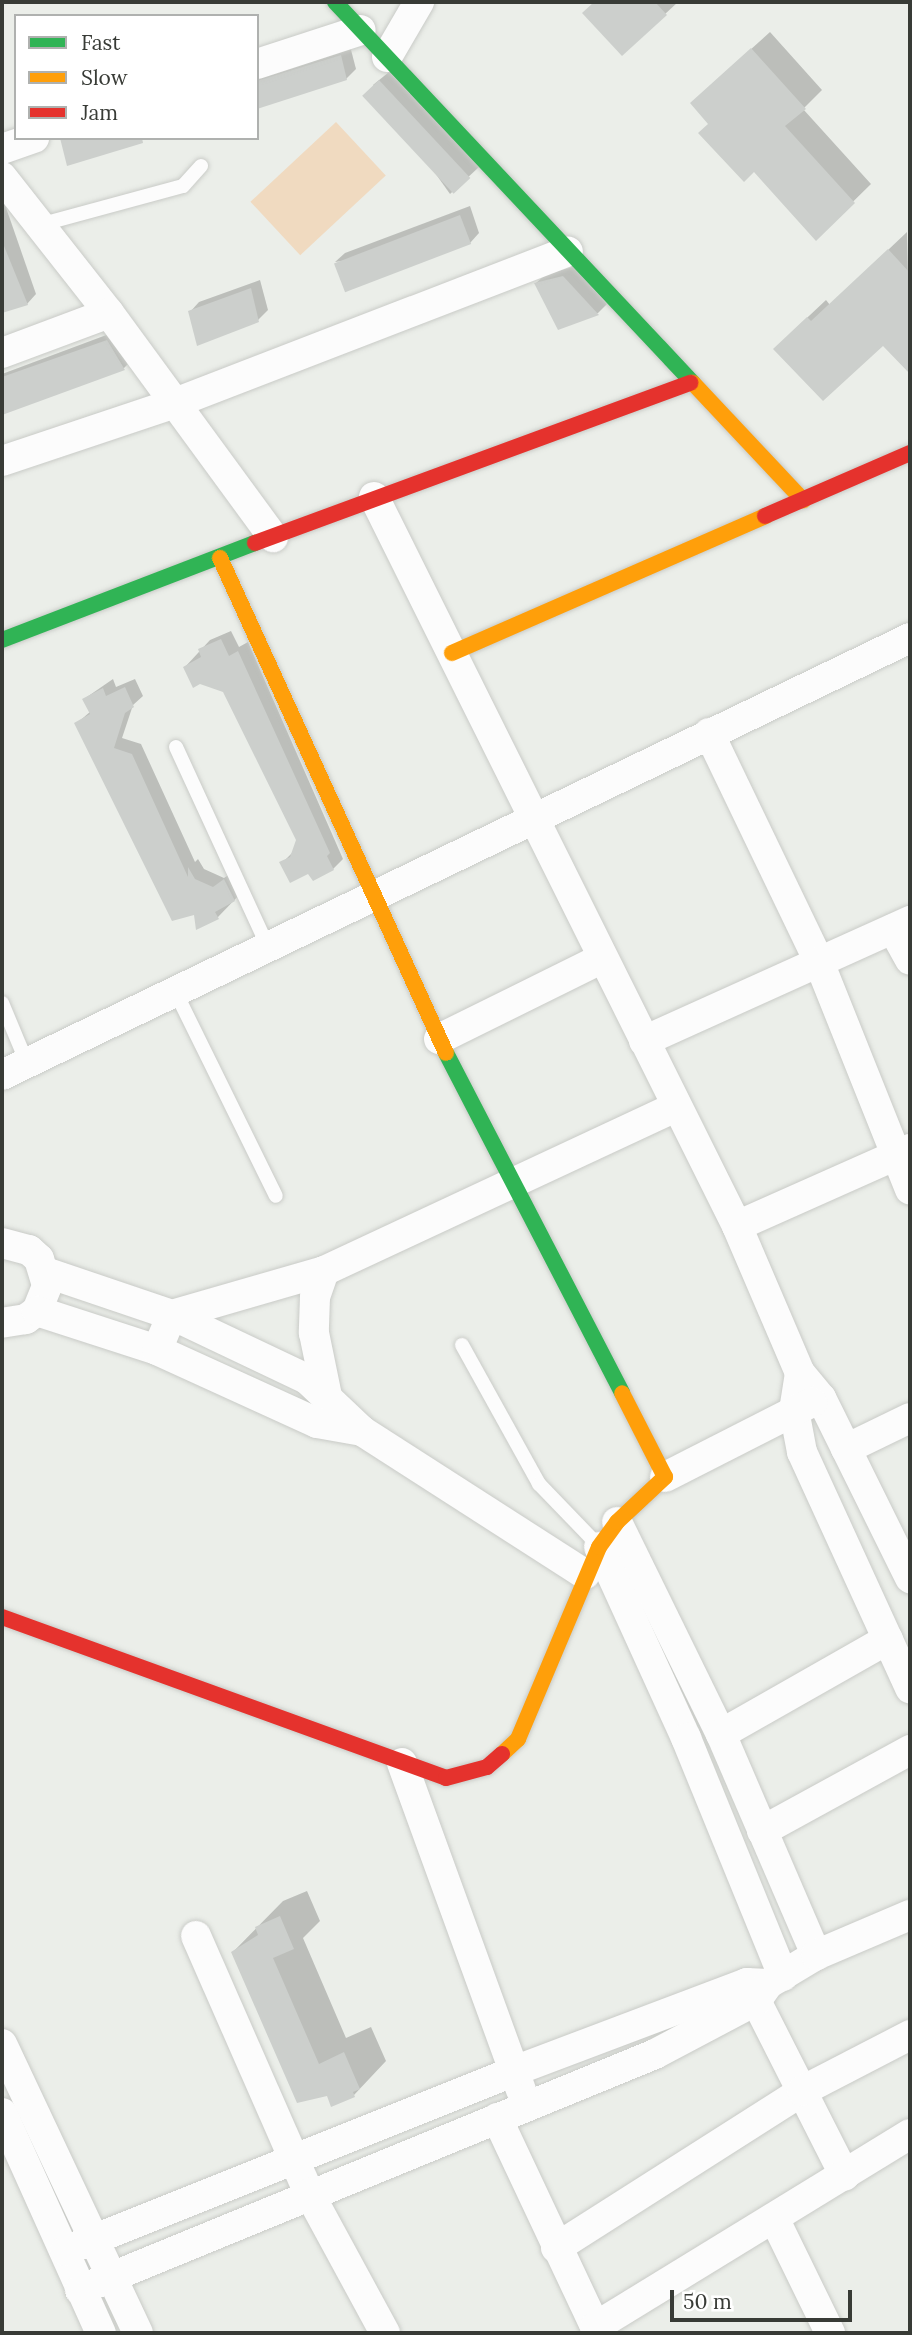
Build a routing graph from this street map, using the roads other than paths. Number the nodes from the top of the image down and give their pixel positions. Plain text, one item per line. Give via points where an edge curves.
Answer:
1 (335, 2) edge
2 (419, 2) edge
3 (361, 30) junction
4 (387, 57) junction
5 (259, 63) edge
6 (28, 140) edge
7 (2, 149) edge
8 (201, 166) dead end
9 (2, 177) edge
10 (39, 225) junction
11 (568, 251) junction
12 (109, 313) junction
13 (2, 353) edge
14 (691, 383) junction
15 (175, 403) junction
16 (910, 453) edge
17 (2, 461) edge
18 (374, 497) junction
19 (803, 500) junction
20 (273, 537) junction
21 (220, 558) junction
22 (910, 638) edge
23 (2, 640) edge
24 (452, 653) junction
25 (709, 733) junction
26 (176, 747) dead end
27 (532, 816) junction
28 (373, 900) junction
29 (902, 925) edge
30 (269, 949) junction
31 (601, 959) junction
32 (910, 960) edge
33 (819, 962) junction
34 (176, 993) junction
35 (2, 1003) edge
36 (439, 1039) junction
37 (644, 1041) junction
38 (14, 1069) edge
39 (675, 1107) junction
40 (903, 1153) edge
41 (511, 1184) junction
42 (910, 1189) edge
43 (276, 1196) dead end
44 (737, 1226) junction
45 (2, 1242) edge
46 (324, 1271) junction
47 (46, 1272) junction
48 (37, 1311) junction
49 (172, 1315) junction
50 (2, 1323) edge
51 (462, 1345) dead end
52 (157, 1350) junction
53 (330, 1396) junction
54 (808, 1404) junction
55 (910, 1418) edge
56 (317, 1423) junction
57 (362, 1431) junction
58 (846, 1449) junction
59 (666, 1477) junction
60 (617, 1522) junction
61 (599, 1546) junction
62 (585, 1574) junction
63 (910, 1578) edge
64 (2, 1617) edge
65 (888, 1639) junction
66 (910, 1688) edge
67 (721, 1734) junction
68 (910, 1750) edge
69 (402, 1763) junction
70 (762, 1831) junction
71 (910, 1915) edge
72 (196, 1937) dead end
73 (816, 1955) junction
74 (764, 1986) junction
75 (910, 2035) edge
76 (2, 2044) edge
77 (514, 2071) junction
78 (803, 2091) junction
79 (527, 2106) junction
80 (2, 2113) edge
81 (497, 2118) junction
82 (910, 2134) edge
83 (293, 2158) junction
84 (845, 2176) junction
85 (309, 2193) junction
86 (774, 2218) junction
87 (95, 2238) junction
88 (556, 2248) junction
89 (65, 2251) junction
90 (108, 2275) junction
91 (80, 2290) junction
92 (596, 2330) edge
93 (101, 2333) edge
94 (138, 2333) edge
95 (385, 2333) edge
96 (830, 2333) edge

1 - 3 street
2 - 4 street
3 - 4 street
3 - 5 street
4 - 11 street
6 - 7 street
8 - 10 lane via 183,186
9 - 10 street
10 - 12 street
11 - 14 street
11 - 15 street
12 - 13 street
12 - 15 street
14 - 18 street
14 - 19 street
15 - 17 street
15 - 20 street
16 - 19 street
18 - 20 street
18 - 24 street
19 - 24 street
20 - 21 street
21 - 23 street
21 - 28 street
22 - 25 street
24 - 27 street
25 - 27 street
25 - 33 street
26 - 30 lane
27 - 28 street
27 - 31 street
28 - 30 street
28 - 36 street
29 - 32 street
29 - 33 street
30 - 34 street
31 - 36 street
31 - 37 street
33 - 37 street
33 - 40 street
34 - 38 street
34 - 43 lane
35 - 38 lane
36 - 41 street
37 - 39 street
39 - 41 street
39 - 44 street
40 - 42 street
40 - 44 street
41 - 46 street
41 - 59 street
44 - 54 street via 800,1373
45 - 47 street via 29,1250
46 - 49 street
46 - 53 street via 315,1297 314,1334
47 - 48 street via 44,1299
47 - 49 street
48 - 50 street via 26,1319
48 - 52 street
49 - 52 street
49 - 53 street via 307,1379
51 - 61 lane via 539,1484 564,1516
52 - 56 street
53 - 56 street
53 - 57 street
54 - 58 street
54 - 59 street
54 - 65 street via 802,1452
55 - 58 street
56 - 57 street
57 - 62 street
58 - 63 street
59 - 60 street
60 - 61 street
60 - 67 street
61 - 62 street
61 - 74 street via 685,1738
62 - 69 street via 518,1739 487,1767 446,1778
64 - 69 street
65 - 66 street
65 - 67 street
67 - 70 street
68 - 70 street
69 - 77 street
70 - 73 street
71 - 73 street
72 - 83 street
73 - 74 street
74 - 77 street
74 - 78 street
74 - 79 street via 654,2054
75 - 78 street
76 - 87 street
77 - 79 street
77 - 83 street
78 - 84 street
78 - 88 street
79 - 81 street
80 - 89 street
81 - 85 street
81 - 88 street
82 - 84 street
83 - 85 street
83 - 87 street
84 - 86 street
85 - 90 street
85 - 95 street
86 - 92 street
86 - 96 street
87 - 89 street
87 - 90 street
88 - 92 street
89 - 91 street
90 - 91 street
90 - 94 street
91 - 93 street

